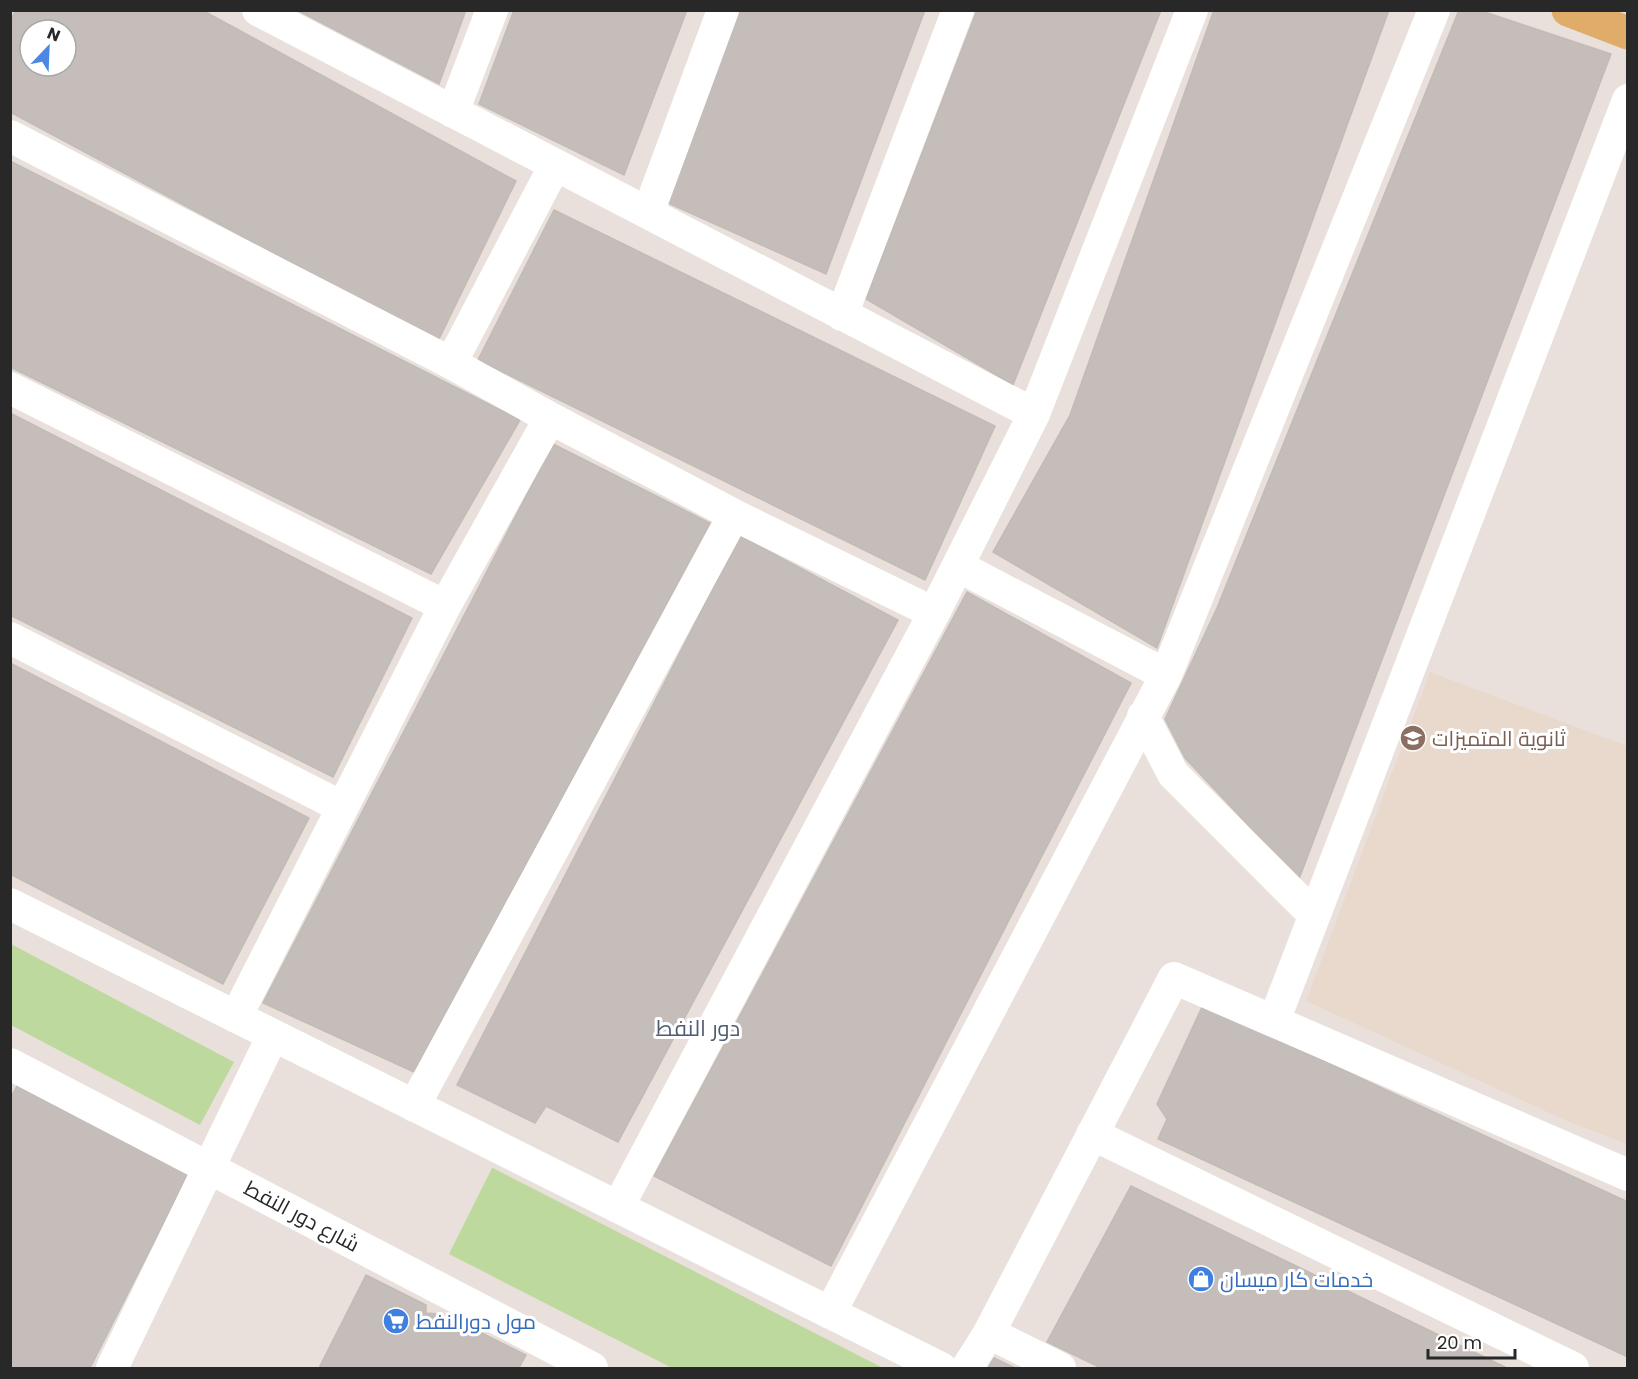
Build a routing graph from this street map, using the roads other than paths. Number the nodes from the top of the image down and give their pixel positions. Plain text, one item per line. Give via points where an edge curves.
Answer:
1 (258, 10) edge
2 (492, 10) edge
3 (723, 10) edge
4 (958, 10) edge
5 (1192, 10) edge
6 (1434, 10) edge
7 (1568, 10) edge
8 (1628, 33) edge
9 (1628, 100) edge
10 (453, 112) junction
11 (10, 136) edge
12 (555, 165) junction
13 (648, 213) junction
14 (842, 315) junction
15 (451, 363) junction
16 (10, 388) edge
17 (1034, 414) junction
18 (550, 418) junction
19 (734, 515) junction
20 (958, 566) junction
21 (445, 606) junction
22 (934, 613) junction
23 (10, 638) edge
24 (1166, 675) junction
25 (1143, 716) junction
26 (342, 807) junction
27 (10, 904) edge
28 (1314, 915) junction
29 (236, 1017) junction
30 (1274, 1021) junction
31 (273, 1035) junction
32 (10, 1064) edge
33 (414, 1106) junction
34 (1092, 1134) junction
35 (208, 1167) junction
36 (1628, 1175) edge
37 (618, 1208) junction
38 (830, 1313) junction
39 (989, 1333) junction
40 (121, 1365) edge
41 (592, 1368) edge
42 (941, 1368) edge
43 (967, 1368) edge
44 (1060, 1368) edge
45 (1574, 1368) edge

1 - 10 street
2 - 10 street
3 - 13 street
4 - 14 street
5 - 17 street
6 - 24 street
7 - 8 main road
9 - 28 street
10 - 12 street
11 - 15 street
12 - 13 street
12 - 15 street
13 - 14 street
14 - 17 street
15 - 18 street
16 - 21 street
17 - 20 street
18 - 19 street
18 - 21 street
19 - 22 street
19 - 33 street
20 - 22 street
20 - 24 street
21 - 26 street
22 - 37 street
23 - 26 street
24 - 25 street
25 - 28 street via 1173,774
25 - 38 street
26 - 29 street
27 - 29 street
28 - 30 street
29 - 31 street
30 - 34 street via 1174,978
30 - 36 street
31 - 33 street
31 - 35 street
32 - 35 street, شارع دور النفط
33 - 37 street
34 - 39 street
34 - 45 street
35 - 40 street
35 - 41 street, شارع دور النفط
37 - 38 street
38 - 42 street
39 - 43 street
39 - 44 street

